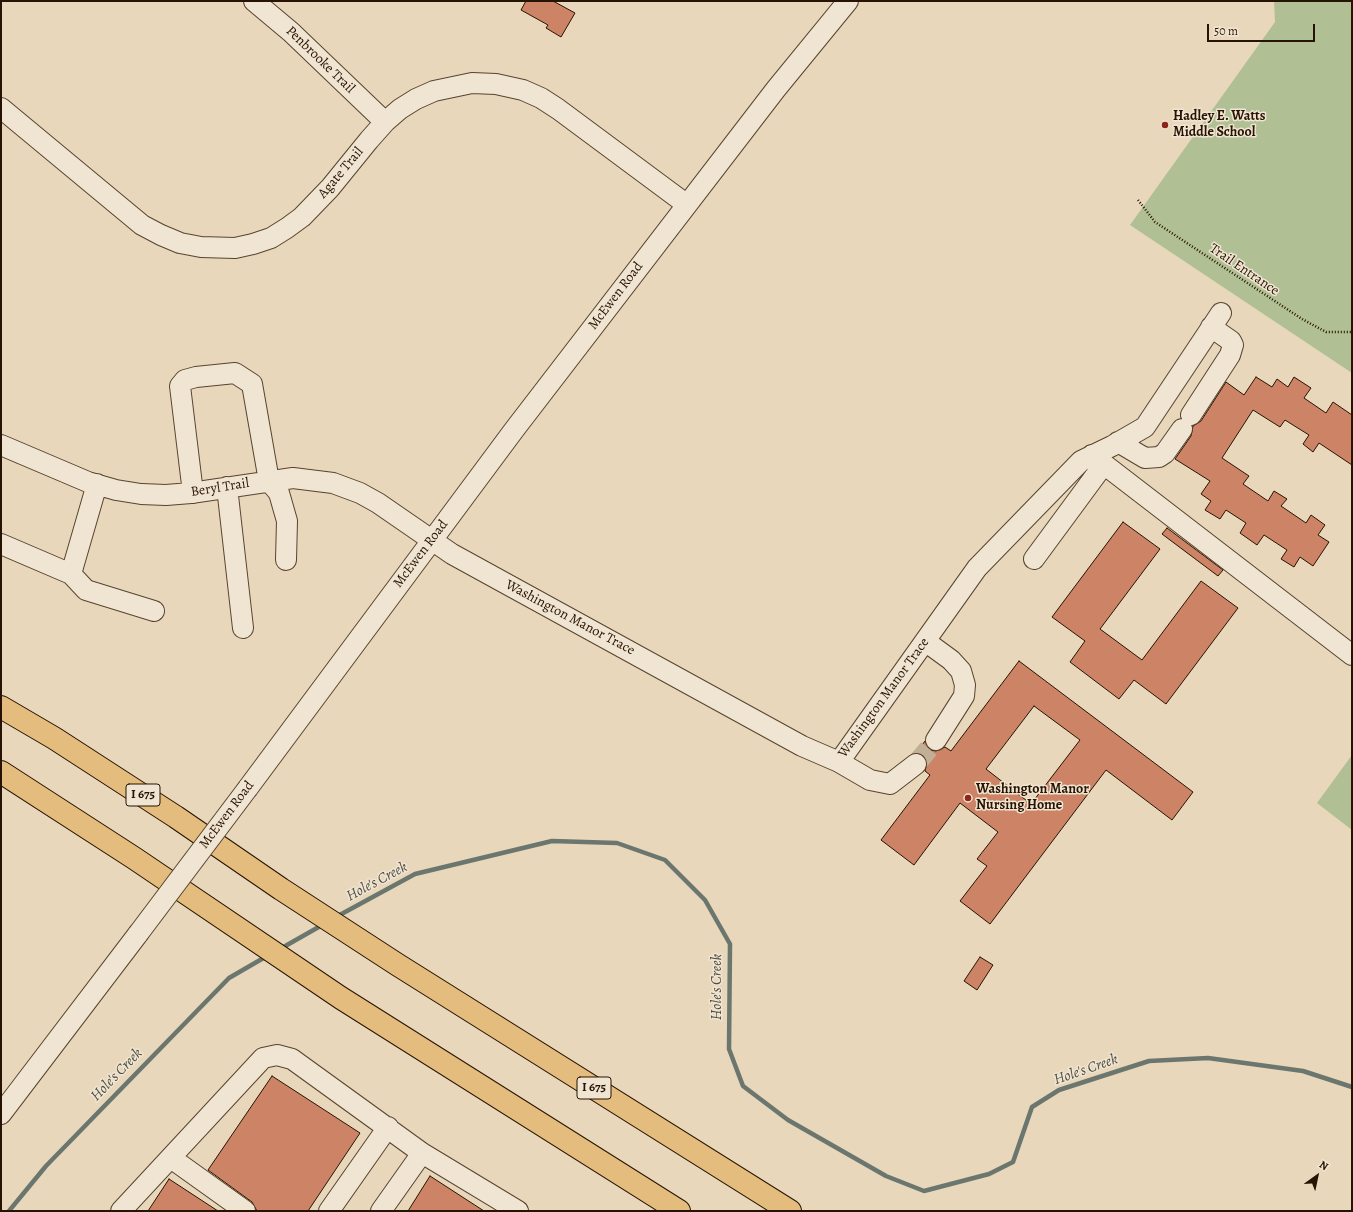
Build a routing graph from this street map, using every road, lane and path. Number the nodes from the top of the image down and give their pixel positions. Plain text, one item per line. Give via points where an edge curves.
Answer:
1 (254, 1) edge
2 (848, 1) edge
3 (1, 108) edge
4 (385, 122) junction
5 (1138, 200) dead end
6 (686, 204) junction
7 (1352, 332) edge
8 (1118, 442) junction
9 (2, 448) edge
10 (1098, 459) junction
11 (269, 481) junction
12 (97, 484) junction
13 (227, 487) junction
14 (193, 493) junction
15 (432, 540) junction
16 (1, 544) edge
17 (1034, 559) dead end
18 (286, 560) dead end
19 (71, 574) junction
20 (154, 611) dead end
21 (243, 628) dead end
22 (925, 642) junction
23 (1352, 655) edge
24 (1, 707) edge
25 (936, 740) tunnel mouth
26 (839, 762) junction
27 (916, 764) tunnel mouth
28 (1, 772) edge
29 (3, 1108) edge
30 (388, 1127) junction
31 (422, 1153) junction
32 (171, 1158) junction
33 (121, 1211) edge
34 (245, 1211) edge
35 (329, 1211) edge
36 (381, 1211) edge
37 (518, 1211) edge
38 (679, 1211) edge
39 (790, 1211) edge

1 - 4 street, Penbrooke Trail via 291,32
2 - 6 street, McEwen Road via 776,88
3 - 4 street, Agate Trail via 142,225 180,243 216,249 253,244 271,238 288,228 330,188
4 - 6 street, Agate Trail via 416,98 454,86 472,83 496,84 523,90 558,109
5 - 7 path, Trail Entrance via 1155,222 1302,320 1326,332
6 - 15 street, McEwen Road
8 - 8 street, Washington Manor Trace via 1145,458 1159,457 1165,453 1230,355 1233,345 1216,320 1145,427
8 - 10 street, Washington Manor Trace
9 - 12 street, Beryl Trail
10 - 17 street
10 - 22 street, Washington Manor Trace via 1081,461 977,568
10 - 23 street
11 - 13 street, Beryl Trail
11 - 14 street via 252,384 235,373 196,377 185,380 180,386
11 - 15 street, Beryl Trail via 293,478 333,483 378,503
11 - 18 street via 279,493 287,521
12 - 14 street, Beryl Trail via 141,494
12 - 19 street
13 - 14 street, Beryl Trail
13 - 21 street
15 - 26 street, Washington Manor Trace via 452,554 802,746
15 - 29 street, McEwen Road, bridge via 138,934
16 - 19 street
19 - 20 street via 86,590
22 - 25 street via 962,671 964,685 964,696
22 - 26 street, Washington Manor Trace
24 - 39 highway, I 675 via 176,817 398,965
26 - 27 street via 870,780 890,784
28 - 38 highway via 134,858 341,998
30 - 31 street
30 - 32 street via 292,1059 277,1055 263,1058
30 - 35 street
31 - 36 street
31 - 37 street
32 - 33 street
32 - 34 street

